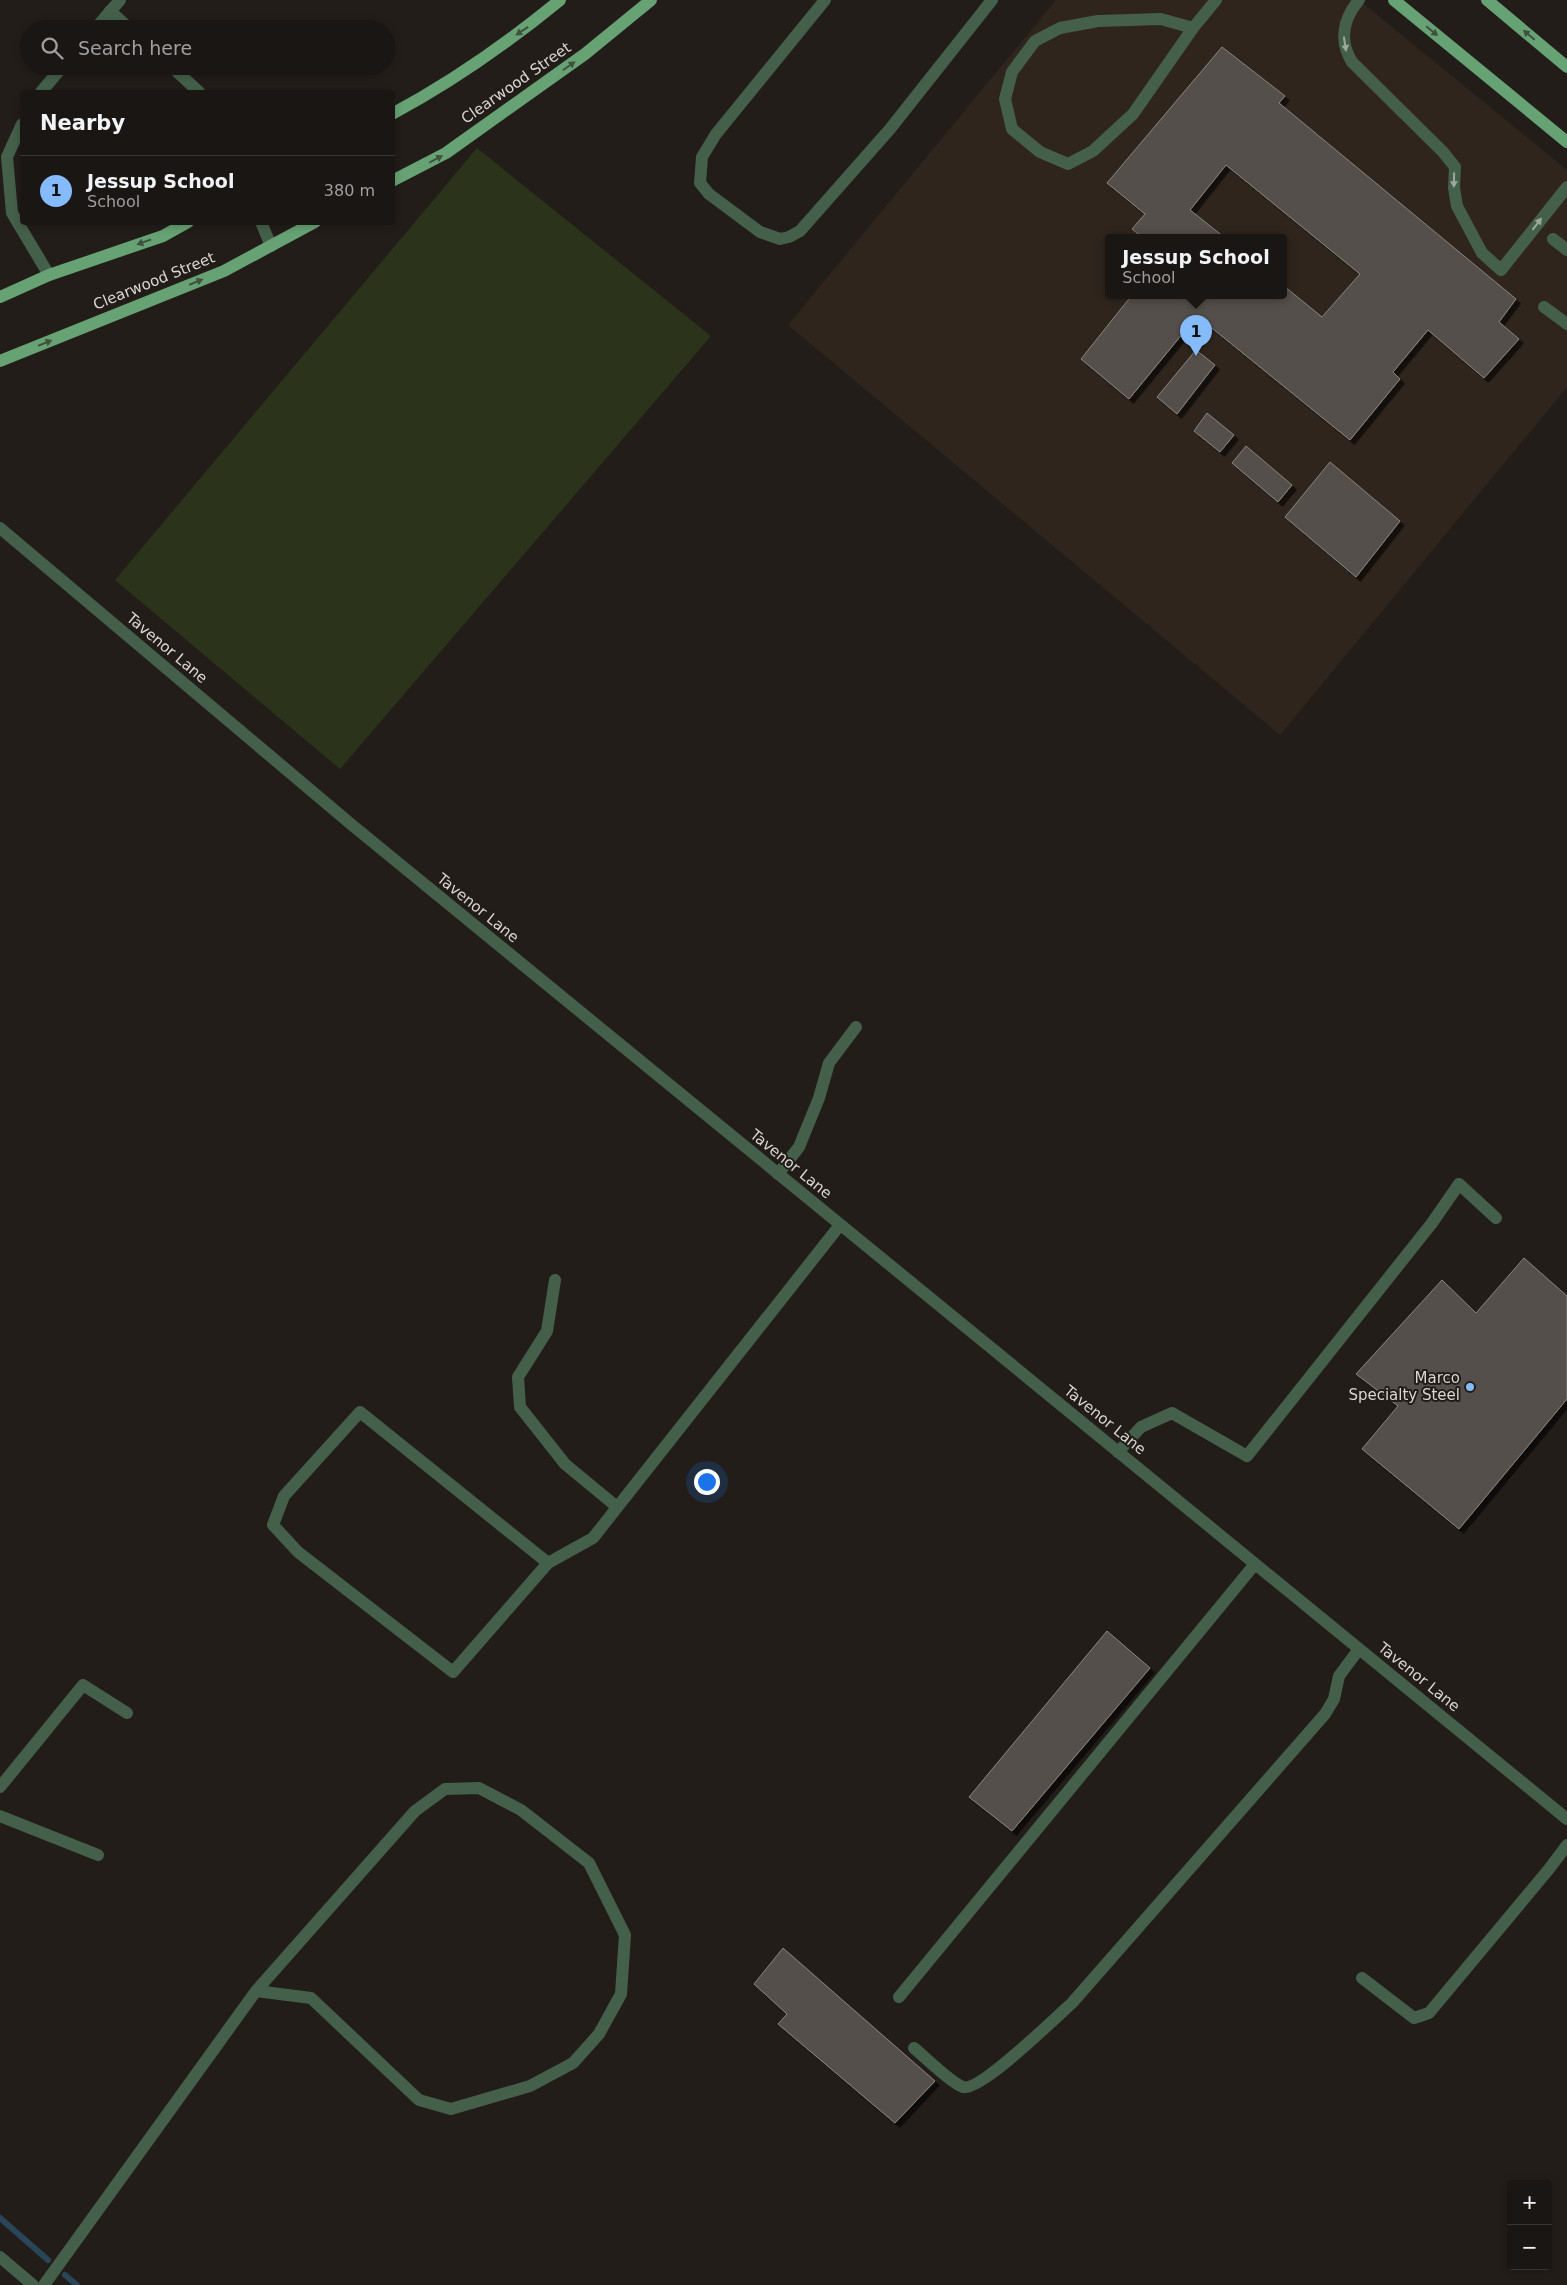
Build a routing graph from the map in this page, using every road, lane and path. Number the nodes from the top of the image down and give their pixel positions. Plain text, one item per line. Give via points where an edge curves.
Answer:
1 (120, 0) edge
2 (560, 0) edge
3 (651, 0) edge
4 (825, 0) edge
5 (992, 0) edge
6 (1216, 0) edge
7 (1360, 0) edge
8 (1394, 0) edge
9 (1486, 0) edge
10 (110, 11) junction
11 (102, 20) edge
12 (120, 20) edge
13 (1193, 28) junction
14 (1567, 66) edge
15 (56, 75) edge
16 (181, 75) edge
17 (43, 90) edge
18 (198, 90) edge
19 (395, 112) edge
20 (20, 128) edge
21 (1567, 142) edge
22 (395, 179) edge
23 (1567, 186) edge
24 (6, 213) edge
25 (183, 225) edge
26 (262, 225) edge
27 (310, 225) edge
28 (1553, 239) dead end
29 (271, 246) junction
30 (1567, 250) edge
31 (49, 275) junction
32 (0, 297) edge
33 (1544, 307) dead end
34 (1567, 324) edge
35 (0, 361) edge
36 (0, 528) edge
37 (856, 1027) dead end
38 (778, 1174) junction
39 (1496, 1218) dead end
40 (840, 1225) junction
41 (555, 1280) dead end
42 (1118, 1452) junction
43 (617, 1507) junction
44 (548, 1563) junction
45 (1255, 1564) junction
46 (1359, 1649) junction
47 (127, 1713) dead end
48 (0, 1787) edge
49 (0, 1816) edge
50 (1567, 1820) edge
51 (1567, 1845) edge
52 (98, 1854) dead end
53 (1362, 1978) dead end
54 (256, 1991) junction
55 (899, 1997) dead end
56 (914, 2048) dead end
57 (0, 2257) edge
58 (33, 2285) edge
59 (44, 2285) edge

1 - 10 street
2 -> 19 main road via 527,27
22 -> 3 main road, Clearwood Street via 446,153 586,54
4 - 5 street via 716,134 702,157 700,183 709,194 771,237 789,237 810,221 890,130
6 - 13 street
7 -> 23 street via 1351,10 1346,24 1345,50 1352,62 1455,167 1457,206 1482,253 1502,270
8 -> 21 main road
14 -> 9 main road
10 - 11 street
10 - 12 street
13 - 13 street via 1160,20 1098,21 1060,28 1035,41 1012,72 1006,99 1012,129 1040,152 1068,164 1093,151 1133,114
15 - 17 street
16 - 18 street
20 - 24 street via 7,157
24 - 31 street
25 -> 31 main road via 163,236
26 - 29 street
27 - 29 main road, Clearwood Street
28 - 30 street
35 -> 29 main road, Clearwood Street via 224,271
31 - 32 main road
33 - 34 street
36 - 38 street, Tavenor Lane via 359,832
37 - 38 street via 830,1063 798,1147
38 - 40 street, Tavenor Lane
39 - 42 street via 1459,1184 1432,1223 1247,1456 1172,1413 1141,1427
40 - 42 street, Tavenor Lane
40 - 43 street
41 - 43 street via 546,1330 518,1377 520,1407 565,1464
42 - 45 street, Tavenor Lane
43 - 44 street via 593,1538
44 - 44 street via 452,1672 298,1552 273,1525 284,1496 360,1412
45 - 46 street, Tavenor Lane
45 - 55 street
46 - 50 street, Tavenor Lane
46 - 56 street via 1339,1676 1334,1699 1325,1714 1072,2003 1037,2036 972,2087 963,2087 954,2081
47 - 48 street via 83,1685
49 - 52 street
51 - 53 street via 1429,2013 1414,2018
54 - 54 street via 415,1810 445,1789 479,1788 521,1810 589,1863 625,1935 621,1994 599,2034 573,2062 530,2086 451,2109 419,2100 311,1998
54 - 59 street
57 - 58 street

